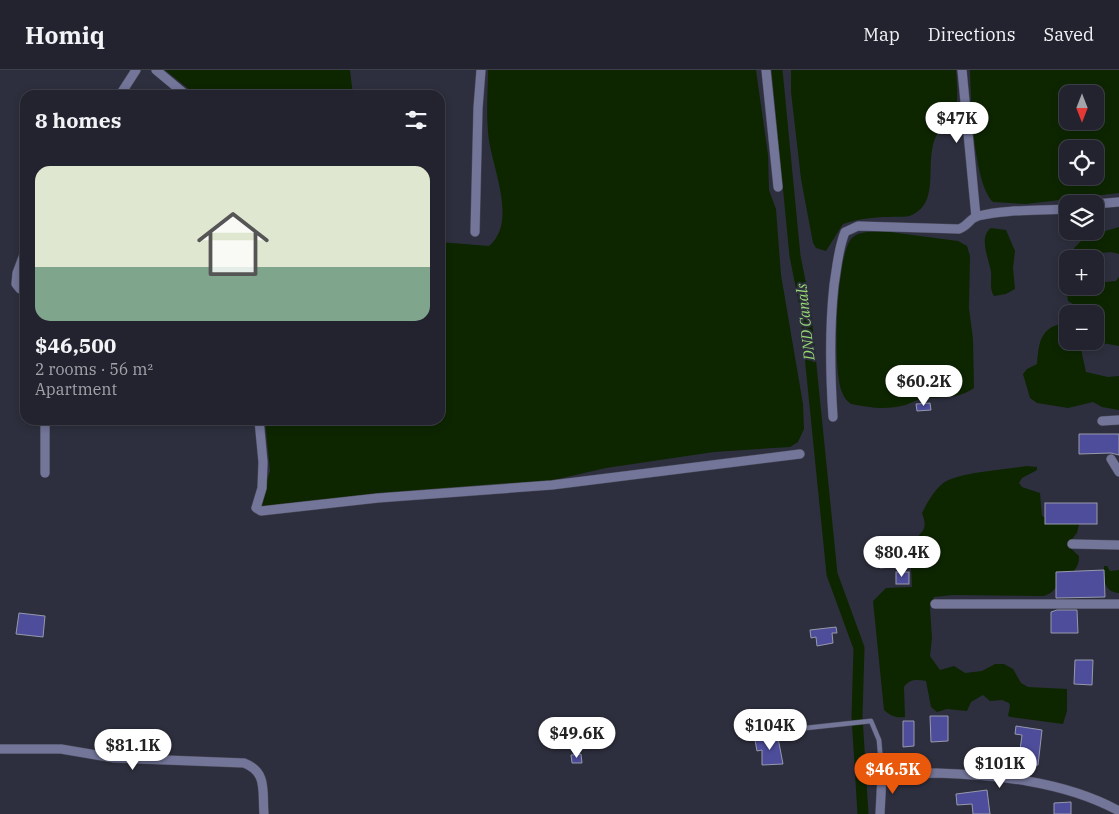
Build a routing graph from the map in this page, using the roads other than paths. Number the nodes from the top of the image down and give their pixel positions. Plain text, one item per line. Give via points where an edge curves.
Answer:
1 (136, 70) edge
2 (156, 70) edge
3 (481, 70) edge
4 (766, 70) edge
5 (962, 70) edge
6 (123, 90) edge
7 (180, 90) edge
8 (778, 187) dead end
9 (1119, 202) edge
10 (1104, 203) edge
11 (1059, 209) edge
12 (976, 217) junction
13 (475, 232) dead end
14 (20, 265) edge
15 (20, 289) edge
16 (833, 417) dead end
17 (1102, 420) dead end
18 (1119, 420) edge
19 (45, 425) edge
20 (259, 425) edge
21 (800, 454) dead end
22 (1111, 459) dead end
23 (1119, 472) edge
24 (45, 473) dead end
25 (1072, 544) dead end
26 (1119, 545) edge
27 (935, 604) dead end
28 (1119, 604) edge
29 (778, 731) dead end
30 (0, 749) edge
31 (882, 775) junction
32 (1119, 811) edge
33 (264, 814) edge
34 (880, 814) edge

1 - 6 street
2 - 7 street
3 - 13 street
4 - 8 street
5 - 12 street
9 - 10 street
11 - 12 street
12 - 16 street via 959,229 858,226 845,232 837,259 828,348
14 - 15 street via 16,284
17 - 18 street
19 - 24 street
20 - 21 street via 262,488 256,508 261,511 378,498 552,485
22 - 23 street
25 - 26 street
27 - 28 street
29 - 31 lane via 871,721 879,740
30 - 33 street via 61,749 114,758 244,762 254,766 262,777
31 - 32 street via 934,773 1014,779 1097,800
31 - 34 street

